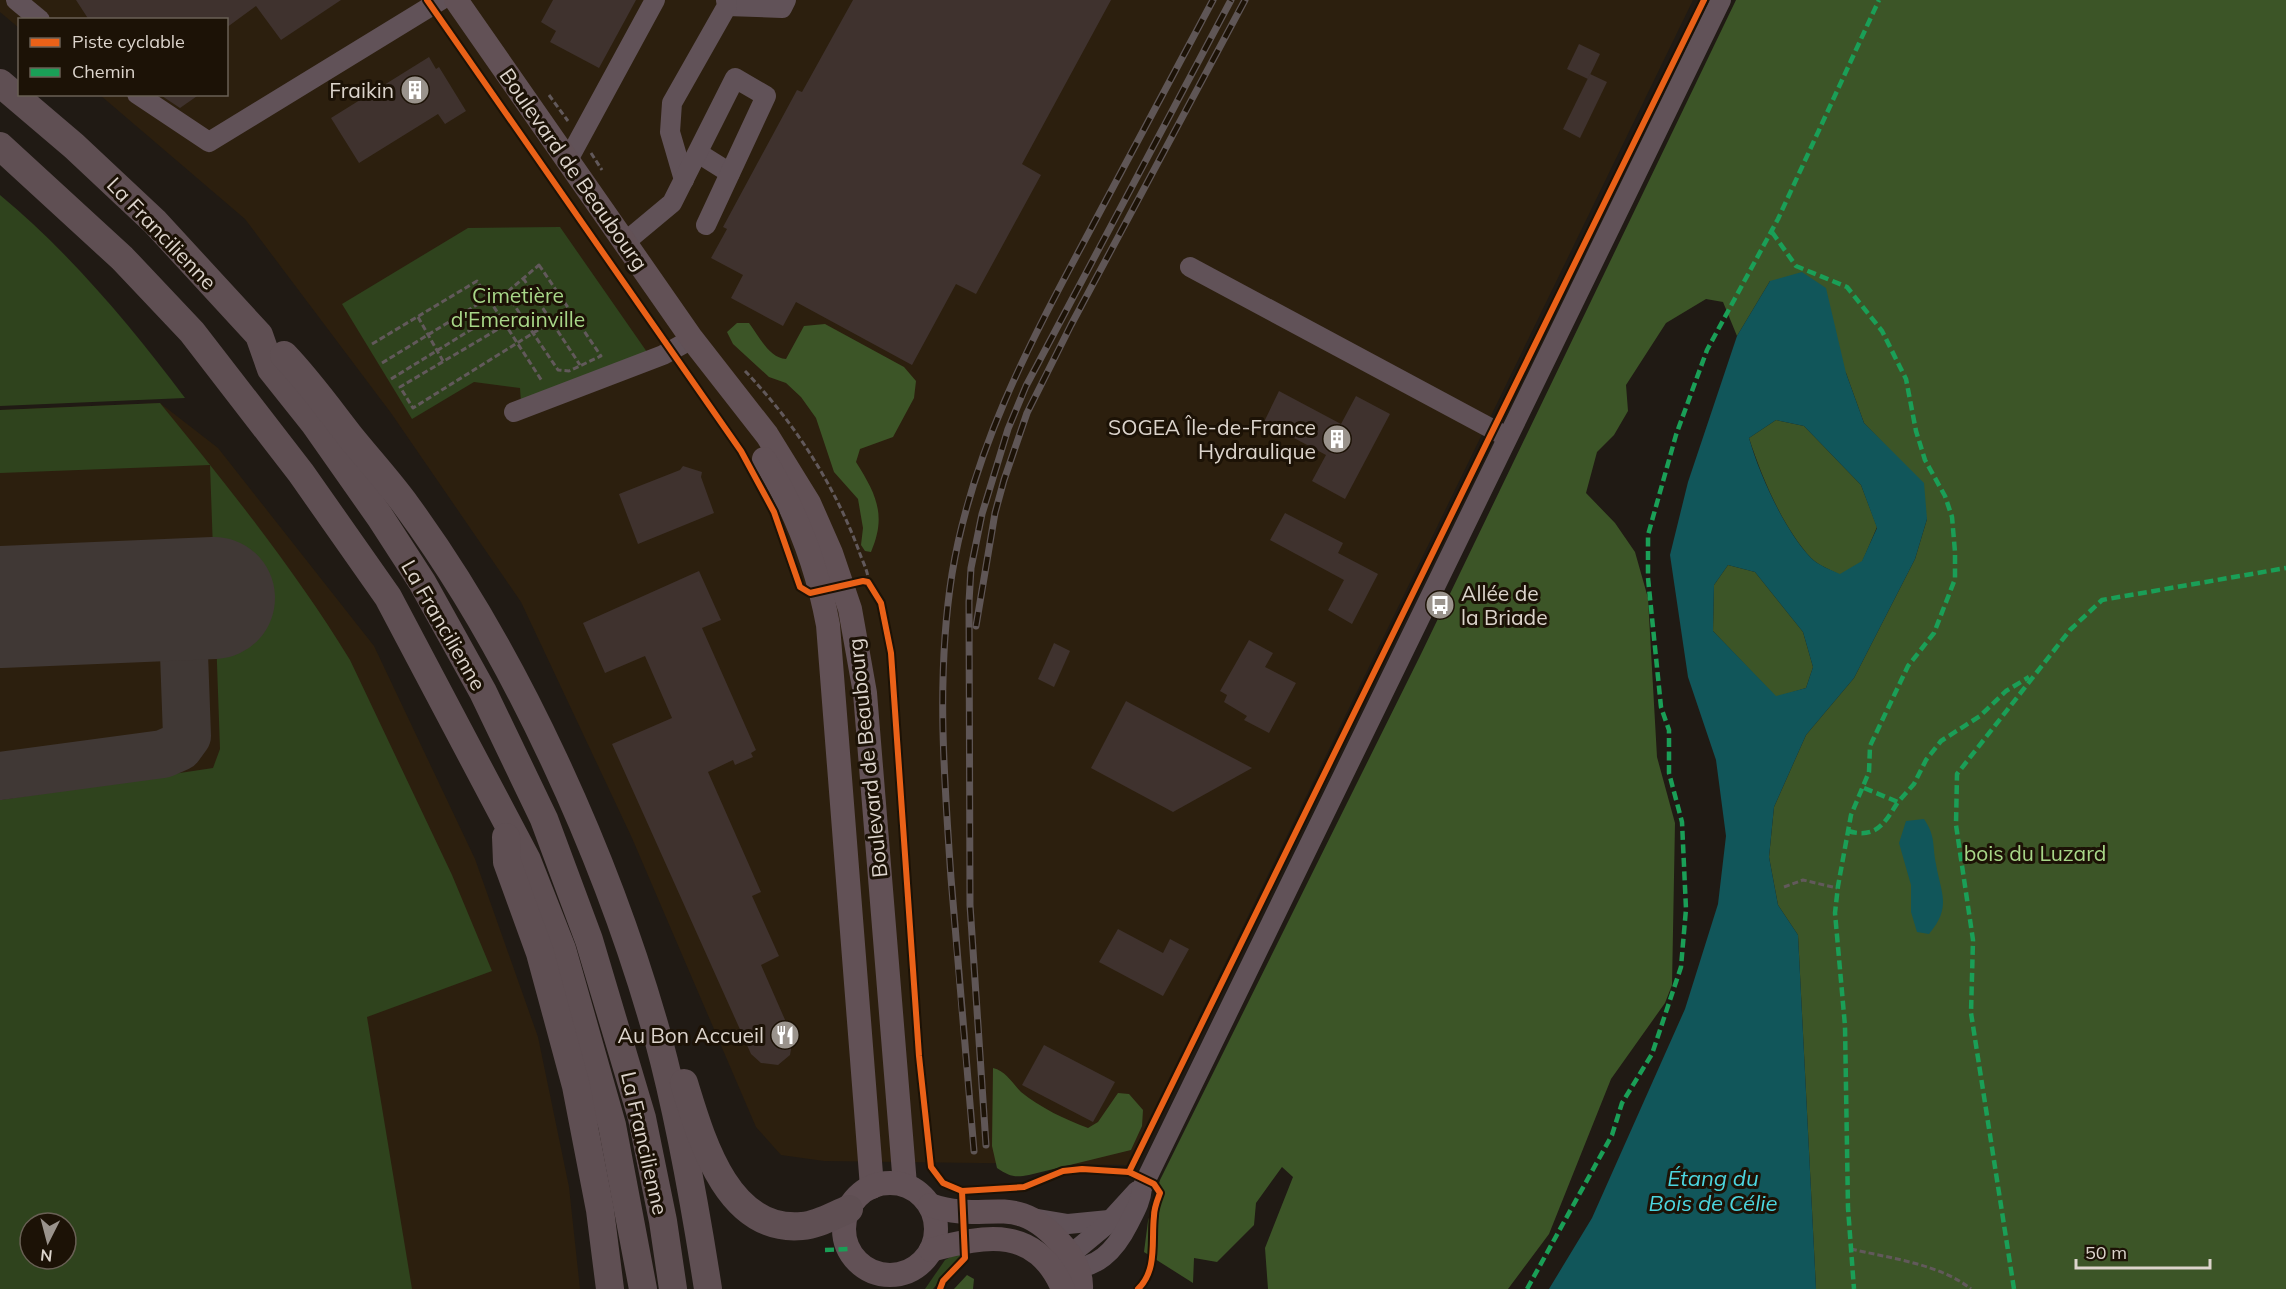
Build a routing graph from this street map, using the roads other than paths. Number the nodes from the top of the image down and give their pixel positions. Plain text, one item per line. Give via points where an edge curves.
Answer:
1 (16, 0) edge
2 (441, 0) edge
3 (456, 0) edge
4 (655, 0) edge
5 (786, 0) edge
6 (1721, 0) edge
7 (727, 3) edge
8 (38, 18) edge
9 (0, 82) edge
10 (140, 96) edge
11 (0, 146) edge
12 (698, 153) junction
13 (568, 160) junction
14 (730, 173) junction
15 (684, 180) junction
16 (706, 225) dead end
17 (624, 243) junction
18 (1190, 267) dead end
19 (259, 335) junction
20 (692, 339) junction
21 (514, 412) dead end
22 (1507, 437) junction
23 (506, 820) junction
24 (658, 1038) junction
25 (905, 1185) junction
26 (872, 1187) junction
27 (1142, 1188) junction
28 (930, 1205) junction
29 (849, 1209) junction
30 (1032, 1218) junction
31 (1109, 1220) junction
32 (931, 1250) junction
33 (1070, 1274) edge
34 (876, 1280) edge
35 (912, 1280) edge
36 (610, 1289) edge
37 (643, 1289) edge
38 (673, 1289) edge
39 (708, 1289) edge

1 - 8 street
2 - 10 street via 209,142
3 - 13 main road, Boulevard de Beaubourg
4 - 13 street
5 - 7 street via 782,8
6 - 22 street
7 - 15 street via 672,104 669,132
9 - 19 highway, La Francilienne via 155,222
11 - 23 highway, La Francilienne via 122,258 192,332 301,473 388,597
12 - 14 street
12 - 14 street via 735,78 766,96
12 - 15 street
13 - 17 main road, Boulevard de Beaubourg
14 - 16 street
15 - 17 street via 672,203
17 - 20 main road, Boulevard de Beaubourg
18 - 22 street
19 - 24 highway via 286,356 406,505 500,654 560,774 602,874
19 - 38 highway, La Francilienne via 271,369 314,423 422,582 483,692 544,819 589,940 642,1118
20 - 21 street via 663,355
20 - 25 main road, Boulevard de Beaubourg via 757,420 789,468 824,535 842,585 865,693
20 - 26 main road, Boulevard de Beaubourg via 778,482 821,591 831,657
22 - 27 street
23 - 36 highway via 507,862 540,953 576,1086 600,1210
23 - 37 highway, La Francilienne via 527,860 562,949 584,1019 612,1125
24 - 29 highway via 677,1061 711,1158 738,1201 763,1220 789,1226 804,1226
24 - 39 highway via 695,1208
25 - 26 main road
25 - 28 main road
26 - 29 main road
27 - 31 street
27 - 33 street via 1142,1198 1116,1246 1102,1259
28 - 30 main road via 962,1212 1017,1211
28 - 32 main road via 936,1228
29 - 34 main road via 845,1222 849,1249
30 - 31 street via 1068,1224
30 - 33 main road via 1053,1234
31 - 33 street
32 - 33 main road via 964,1241 1001,1239 1039,1252
32 - 35 main road
34 - 35 main road via 886,1275

